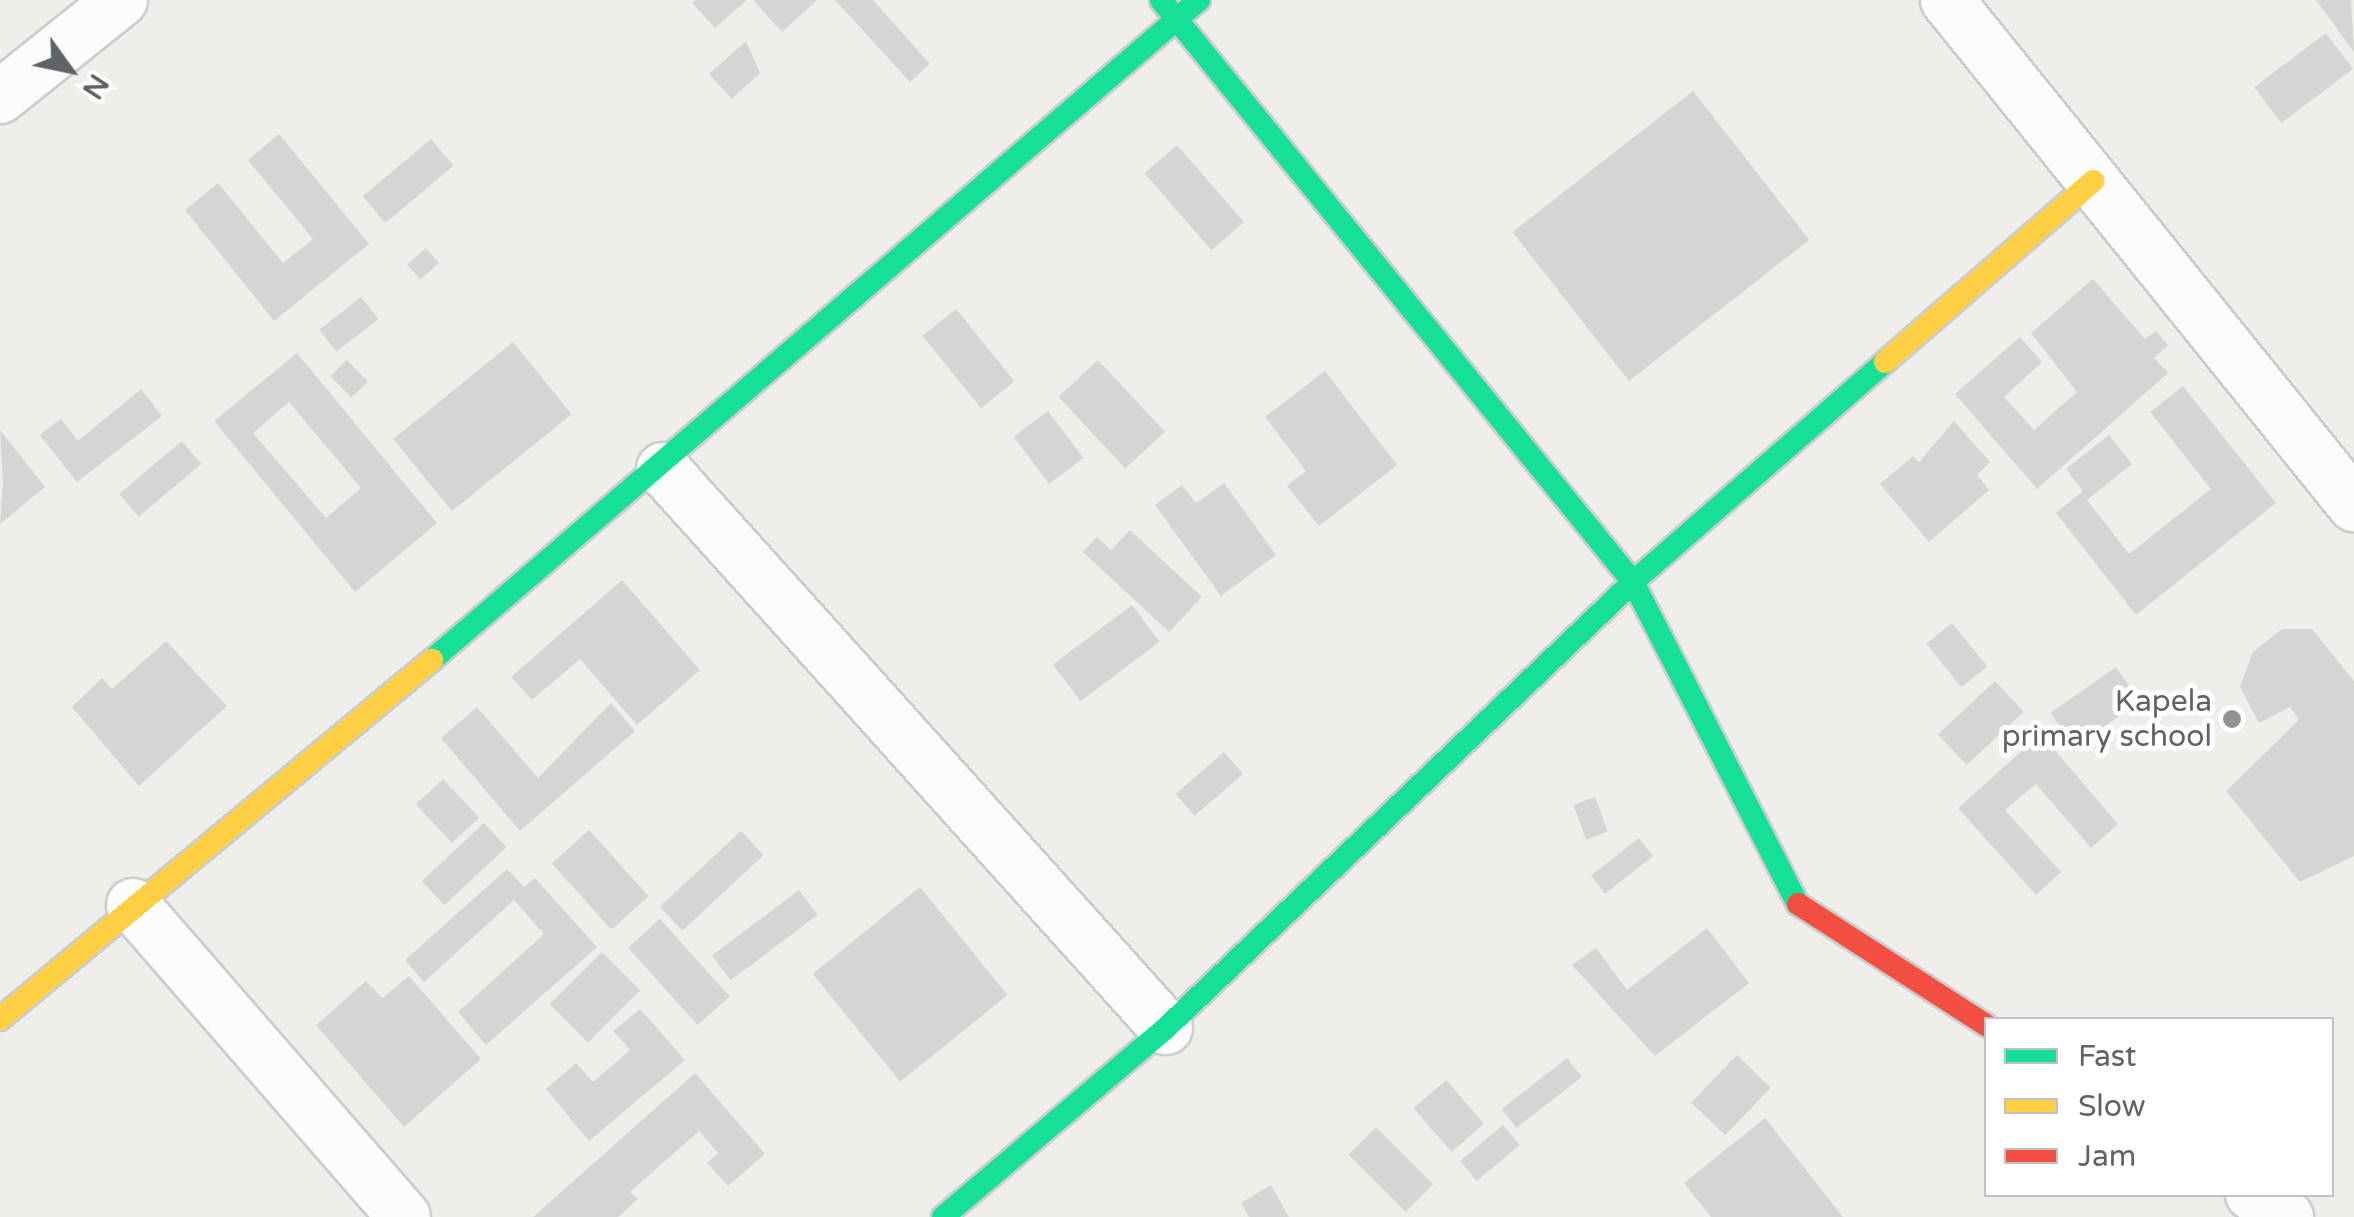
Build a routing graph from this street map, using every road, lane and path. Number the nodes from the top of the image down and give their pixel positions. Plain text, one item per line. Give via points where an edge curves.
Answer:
1 (120, 0) edge
2 (1198, 0) edge
3 (1947, 0) edge
4 (1167, 8) edge
5 (0, 97) edge
6 (2093, 182) junction
7 (662, 469) junction
8 (2354, 506) edge
9 (1634, 582) junction
10 (133, 905) junction
11 (0, 1019) edge
12 (1984, 1024) edge
13 (1166, 1028) junction
14 (2257, 1197) edge
15 (404, 1217) edge
16 (942, 1217) edge
17 (2287, 1217) edge

1 - 5 street
2 - 4 street
3 - 6 street
4 - 7 street
4 - 9 street
6 - 8 street
6 - 9 street
7 - 10 street
7 - 13 street
9 - 12 street via 1799,905
9 - 13 street
10 - 11 street
10 - 15 street
13 - 16 street
14 - 17 street

